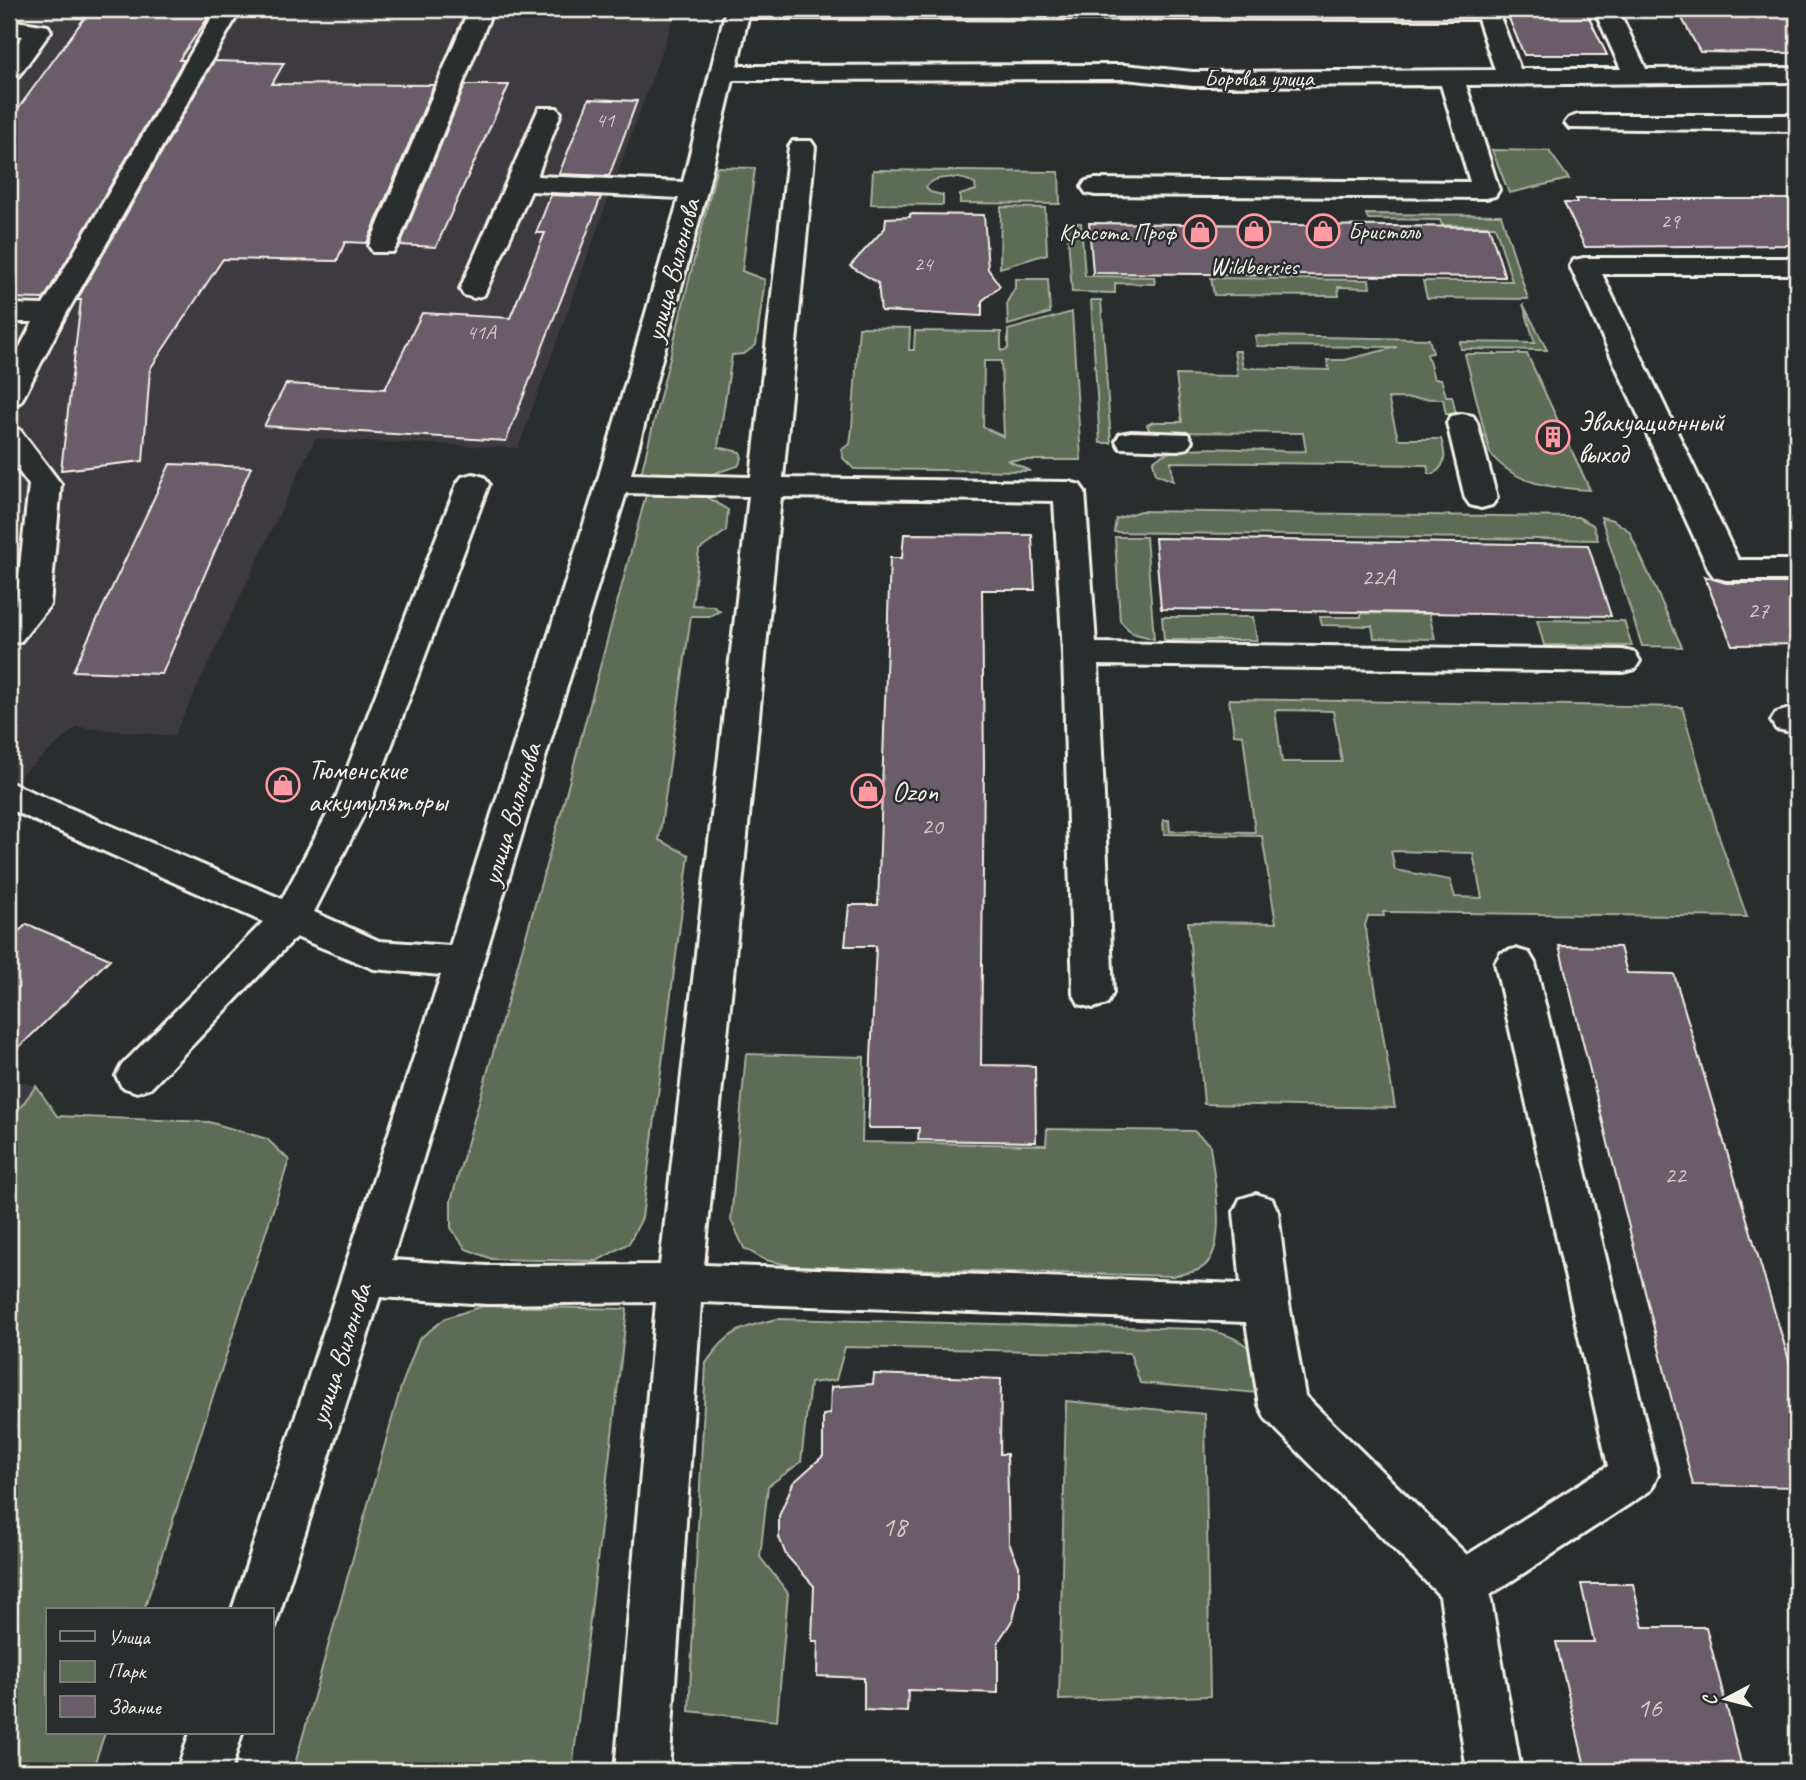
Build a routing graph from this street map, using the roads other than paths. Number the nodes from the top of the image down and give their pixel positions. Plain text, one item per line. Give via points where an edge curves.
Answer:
1 (229, 9) edge
2 (481, 9) edge
3 (1606, 9) edge
4 (738, 10) edge
5 (1487, 10) edge
6 (9, 27) edge
7 (1136, 36) edge
8 (9, 72) edge
9 (722, 73) junction
10 (1797, 75) edge
11 (1510, 76) junction
12 (1637, 76) junction
13 (1451, 78) junction
14 (548, 113) dead end
15 (1577, 123) dead end
16 (1797, 123) edge
17 (802, 147) dead end
18 (521, 183) junction
19 (1095, 187) dead end
20 (694, 191) junction
21 (383, 246) dead end
22 (1797, 266) edge
23 (474, 289) dead end
24 (9, 313) edge
25 (52, 314) junction
26 (9, 396) edge
27 (1462, 423) dead end
28 (9, 437) edge
29 (1131, 440) dead end
30 (1177, 441) dead end
31 (613, 483) junction
32 (473, 484) dead end
33 (766, 487) junction
34 (1481, 498) dead end
35 (1797, 570) edge
36 (9, 633) edge
37 (1080, 654) junction
38 (1623, 662) dead end
39 (9, 794) edge
40 (292, 917) junction
41 (466, 962) junction
42 (1515, 963) dead end
43 (1093, 993) dead end
44 (137, 1076) dead end
45 (1256, 1212) dead end
46 (366, 1277) junction
47 (680, 1283) junction
48 (1266, 1304) junction
49 (1463, 1585) junction
50 (258, 1608) edge
51 (216, 1734) edge
52 (204, 1771) edge
53 (642, 1771) edge
54 (1494, 1771) edge

1 - 25 street
2 - 21 street
3 - 12 street
4 - 7 street
4 - 9 street, улица Вилонова
5 - 7 street
5 - 11 street
6 - 8 street via 39,31
7 - 9 street, Боровая улица via 905,81
7 - 13 street, Боровая улица via 1193,79
9 - 20 street, улица Вилонова
10 - 12 street, Боровая улица
11 - 12 street, Боровая улица
11 - 13 street, Боровая улица
13 - 19 street via 1486,190
14 - 18 street
15 - 16 street
17 - 33 street
18 - 20 street
18 - 23 street
20 - 31 street, улица Вилонова
22 - 35 street via 1584,266 1727,570
24 - 25 street
25 - 26 street
27 - 34 street
28 - 36 street via 45,484 33,606
29 - 30 street
31 - 33 street
31 - 41 street, улица Вилонова
32 - 40 street via 354,798
33 - 37 street via 1069,492
33 - 47 street
37 - 38 street
37 - 43 street
39 - 40 street
40 - 41 street via 374,955
40 - 44 street
41 - 46 street, улица Вилонова
42 - 49 street via 1634,1475
45 - 48 street
46 - 47 street via 487,1285
46 - 50 street, улица Вилонова
47 - 48 street
47 - 53 street
48 - 49 street via 1283,1405
49 - 54 street
51 - 52 street

